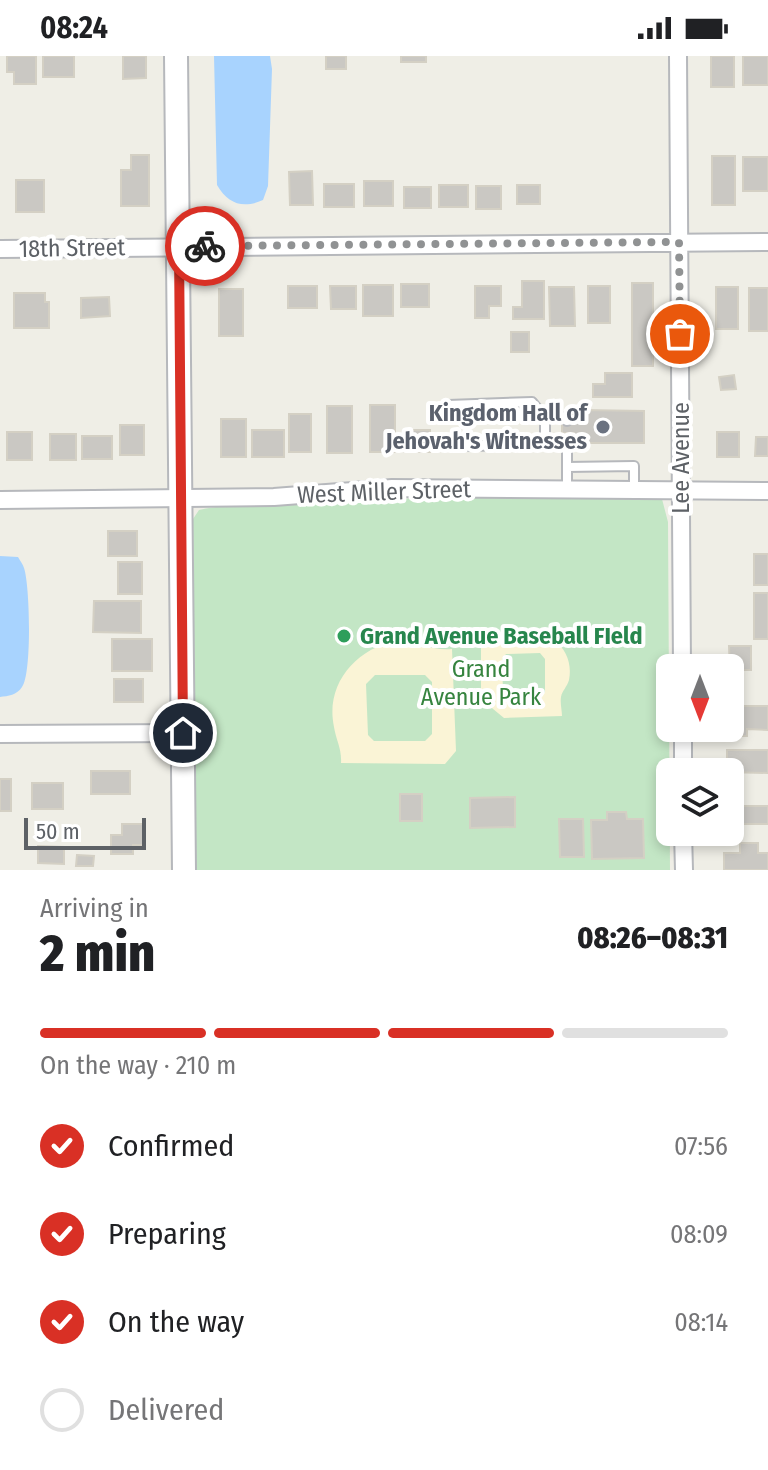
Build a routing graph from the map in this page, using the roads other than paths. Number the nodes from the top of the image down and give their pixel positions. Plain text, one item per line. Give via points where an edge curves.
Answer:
1 (176, 56) edge
2 (678, 56) edge
3 (679, 242) junction
4 (768, 242) edge
5 (179, 246) junction
6 (0, 249) edge
7 (448, 405) dead end
8 (545, 418) junction
9 (567, 421) dead end
10 (567, 433) dead end
11 (545, 445) junction
12 (567, 445) junction
13 (450, 446) dead end
14 (567, 467) junction
15 (567, 488) junction
16 (634, 488) junction
17 (681, 488) junction
18 (768, 491) edge
19 (180, 498) junction
20 (0, 500) edge
21 (682, 654) edge
22 (183, 733) junction
23 (0, 734) edge
24 (683, 846) edge
25 (184, 870) edge
26 (684, 870) edge

1 - 5 street
2 - 3 street, Lee Avenue
3 - 4 street, 18th Street
3 - 5 street, 18th Street
3 - 17 street, Lee Avenue
5 - 6 street, 18th Street
5 - 19 street
7 - 8 lane via 532,402
8 - 9 lane
8 - 11 lane
10 - 12 lane
11 - 12 lane
11 - 13 lane
12 - 14 lane
14 - 15 lane
14 - 16 lane via 634,466
15 - 16 street, West Miller Street
15 - 19 street, West Miller Street via 392,488
16 - 17 street, West Miller Street
17 - 18 street, West Miller Street
17 - 21 street, Lee Avenue
19 - 20 street, West Miller Street
19 - 22 street
22 - 23 street
22 - 25 street
24 - 26 street

